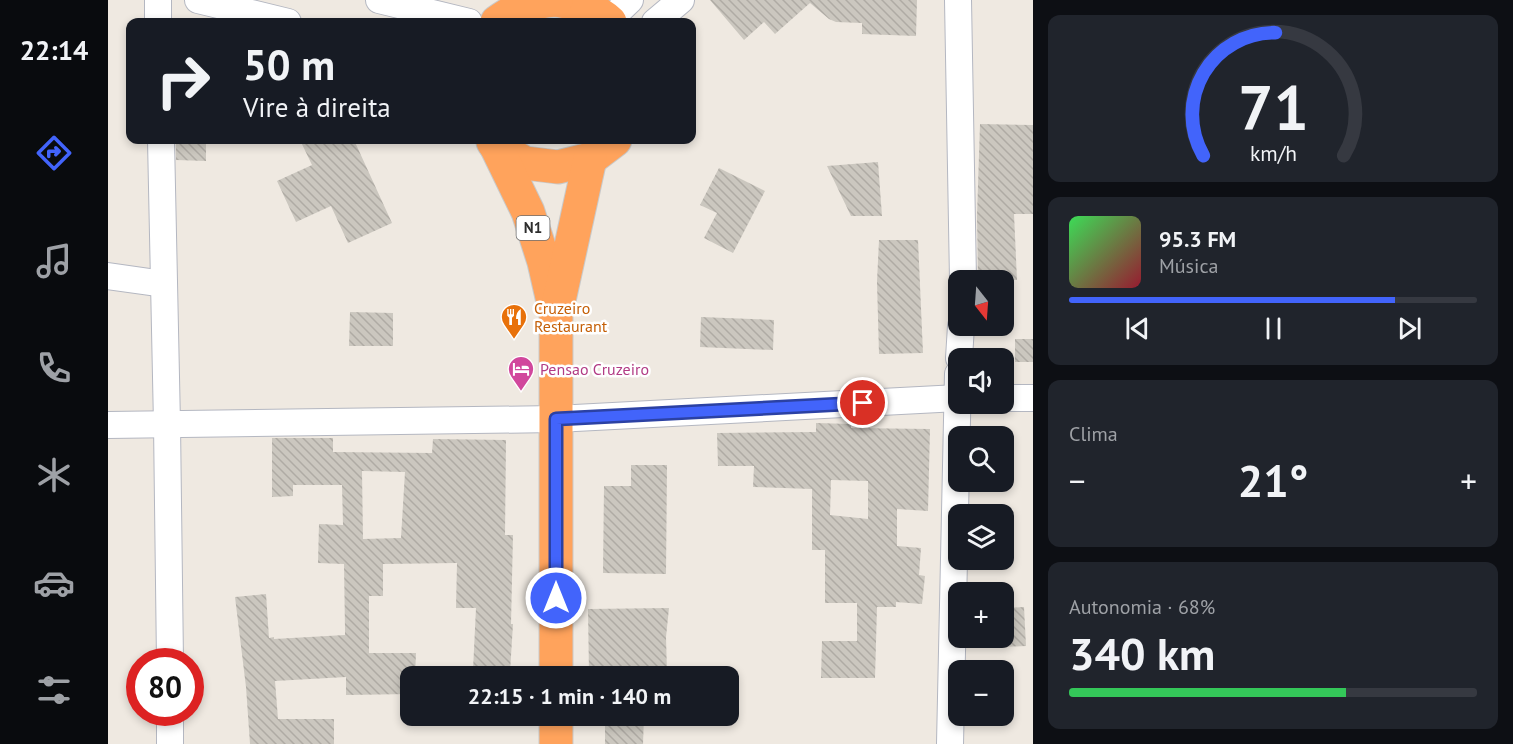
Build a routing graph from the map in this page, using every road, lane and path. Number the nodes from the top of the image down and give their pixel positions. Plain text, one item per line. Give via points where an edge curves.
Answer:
1 (158, 0) edge
2 (198, 0) edge
3 (379, 0) edge
4 (681, 0) edge
5 (958, 0) edge
6 (567, 1) edge
7 (510, 10) edge
8 (616, 14) edge
9 (158, 18) edge
10 (272, 18) edge
11 (453, 18) edge
12 (661, 18) edge
13 (161, 144) edge
14 (494, 144) edge
15 (496, 144) edge
16 (602, 149) edge
17 (963, 270) edge
18 (108, 276) edge
19 (164, 284) junction
20 (556, 314) junction
21 (948, 391) edge
22 (1014, 398) edge
23 (1033, 398) edge
24 (957, 414) edge
25 (556, 419) junction
26 (108, 424) edge
27 (167, 424) junction
28 (170, 648) edge
29 (556, 666) edge
30 (170, 726) edge
31 (556, 726) edge
32 (171, 744) edge
33 (556, 744) edge
34 (950, 744) edge

1 - 9 street
2 - 10 street
3 - 11 street
4 - 12 street
5 - 17 street
6 - 7 highway via 536,1
6 - 8 highway
13 - 19 street
14 - 20 highway, N1 via 528,212
15 - 16 highway, N1 via 525,163 558,167
16 - 20 highway, N1
18 - 19 street
19 - 27 street
20 - 25 highway, N1
21 - 25 street
22 - 23 street
24 - 34 street
25 - 27 street
25 - 29 highway, N1
26 - 27 street
27 - 28 street
30 - 32 street
31 - 33 highway

